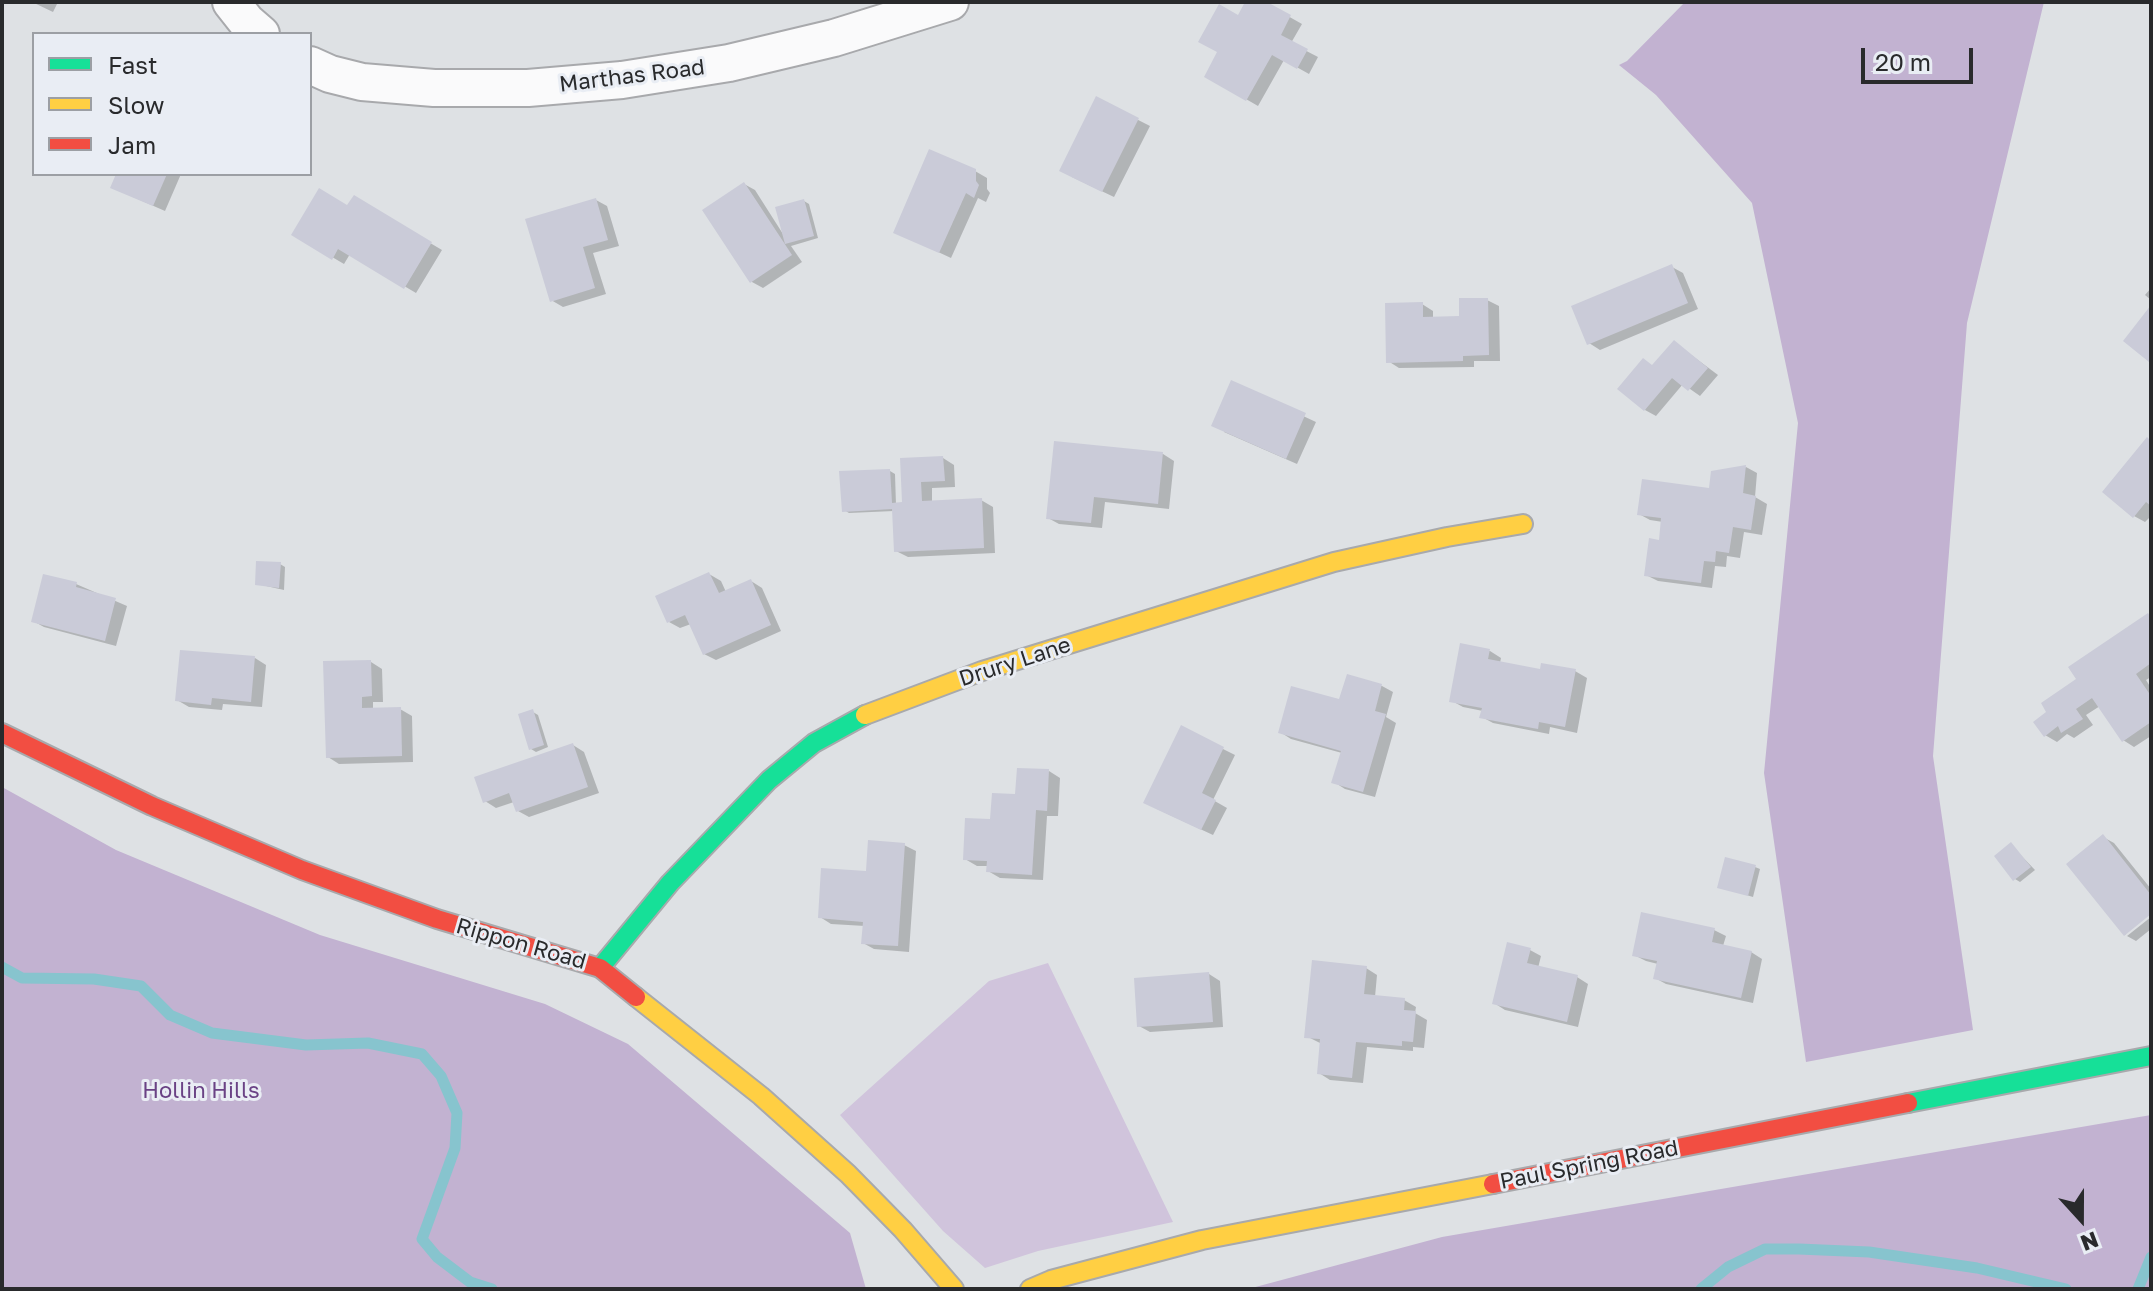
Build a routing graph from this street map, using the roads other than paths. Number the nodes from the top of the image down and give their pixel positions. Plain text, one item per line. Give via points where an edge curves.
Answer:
1 (231, 2) edge
2 (950, 2) edge
3 (259, 32) edge
4 (312, 66) edge
5 (1523, 524) dead end
6 (2, 733) edge
7 (600, 968) junction
8 (2151, 1056) edge
9 (954, 1289) edge
10 (1030, 1289) edge

1 - 3 street
2 - 4 street, Marthas Road via 819,42 622,80 434,88 362,82
5 - 7 street, Drury Lane via 1334,562 982,671 870,713 814,743 769,780 670,883
6 - 7 street, Rippon Road via 152,806 302,870 437,919
7 - 9 street, Rippon Road via 761,1096 848,1174
8 - 10 street, Paul Spring Road via 1202,1240

